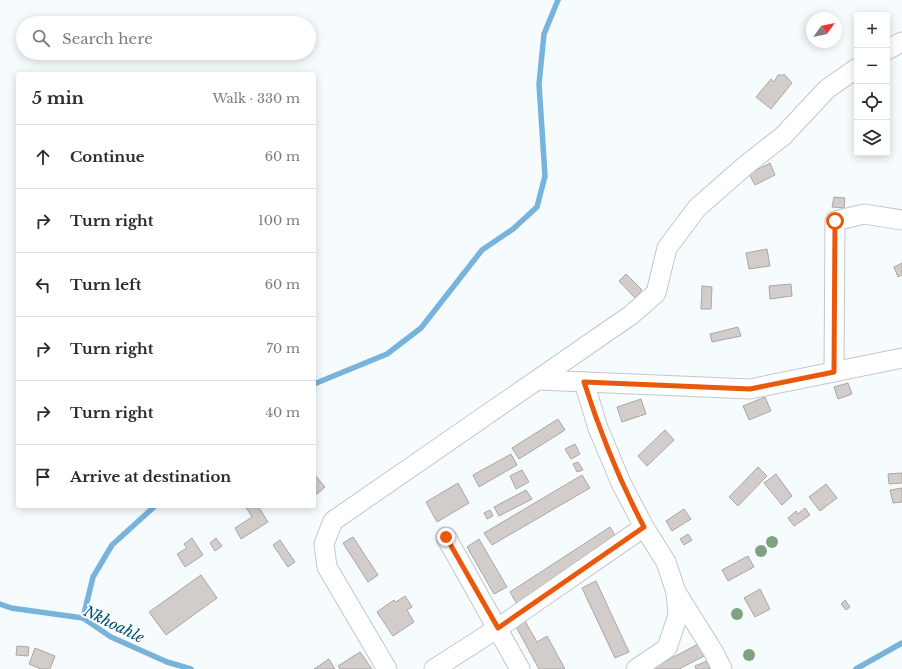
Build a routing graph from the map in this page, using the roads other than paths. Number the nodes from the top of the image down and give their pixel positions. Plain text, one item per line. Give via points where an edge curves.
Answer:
1 (902, 42) edge
2 (890, 48) edge
3 (854, 70) edge
4 (902, 220) edge
5 (902, 358) edge
6 (834, 372) junction
7 (539, 380) junction
8 (584, 382) junction
9 (644, 527) junction
10 (446, 537) dead end
11 (676, 592) junction
12 (498, 628) junction
13 (387, 669) edge
14 (434, 669) edge
15 (520, 669) edge
16 (636, 669) edge
17 (722, 669) edge

1 - 2 street
3 - 7 street via 827,89 783,136 697,208 667,248 656,293 631,315
4 - 6 street via 864,214 835,221
5 - 6 street
6 - 8 street via 750,389
7 - 8 street
7 - 13 street via 333,521 324,544 327,567
8 - 9 street via 598,428 621,483
9 - 11 street via 666,562
9 - 12 street
10 - 12 street
11 - 16 street via 678,615 667,648
11 - 17 street
12 - 14 street
12 - 15 street

